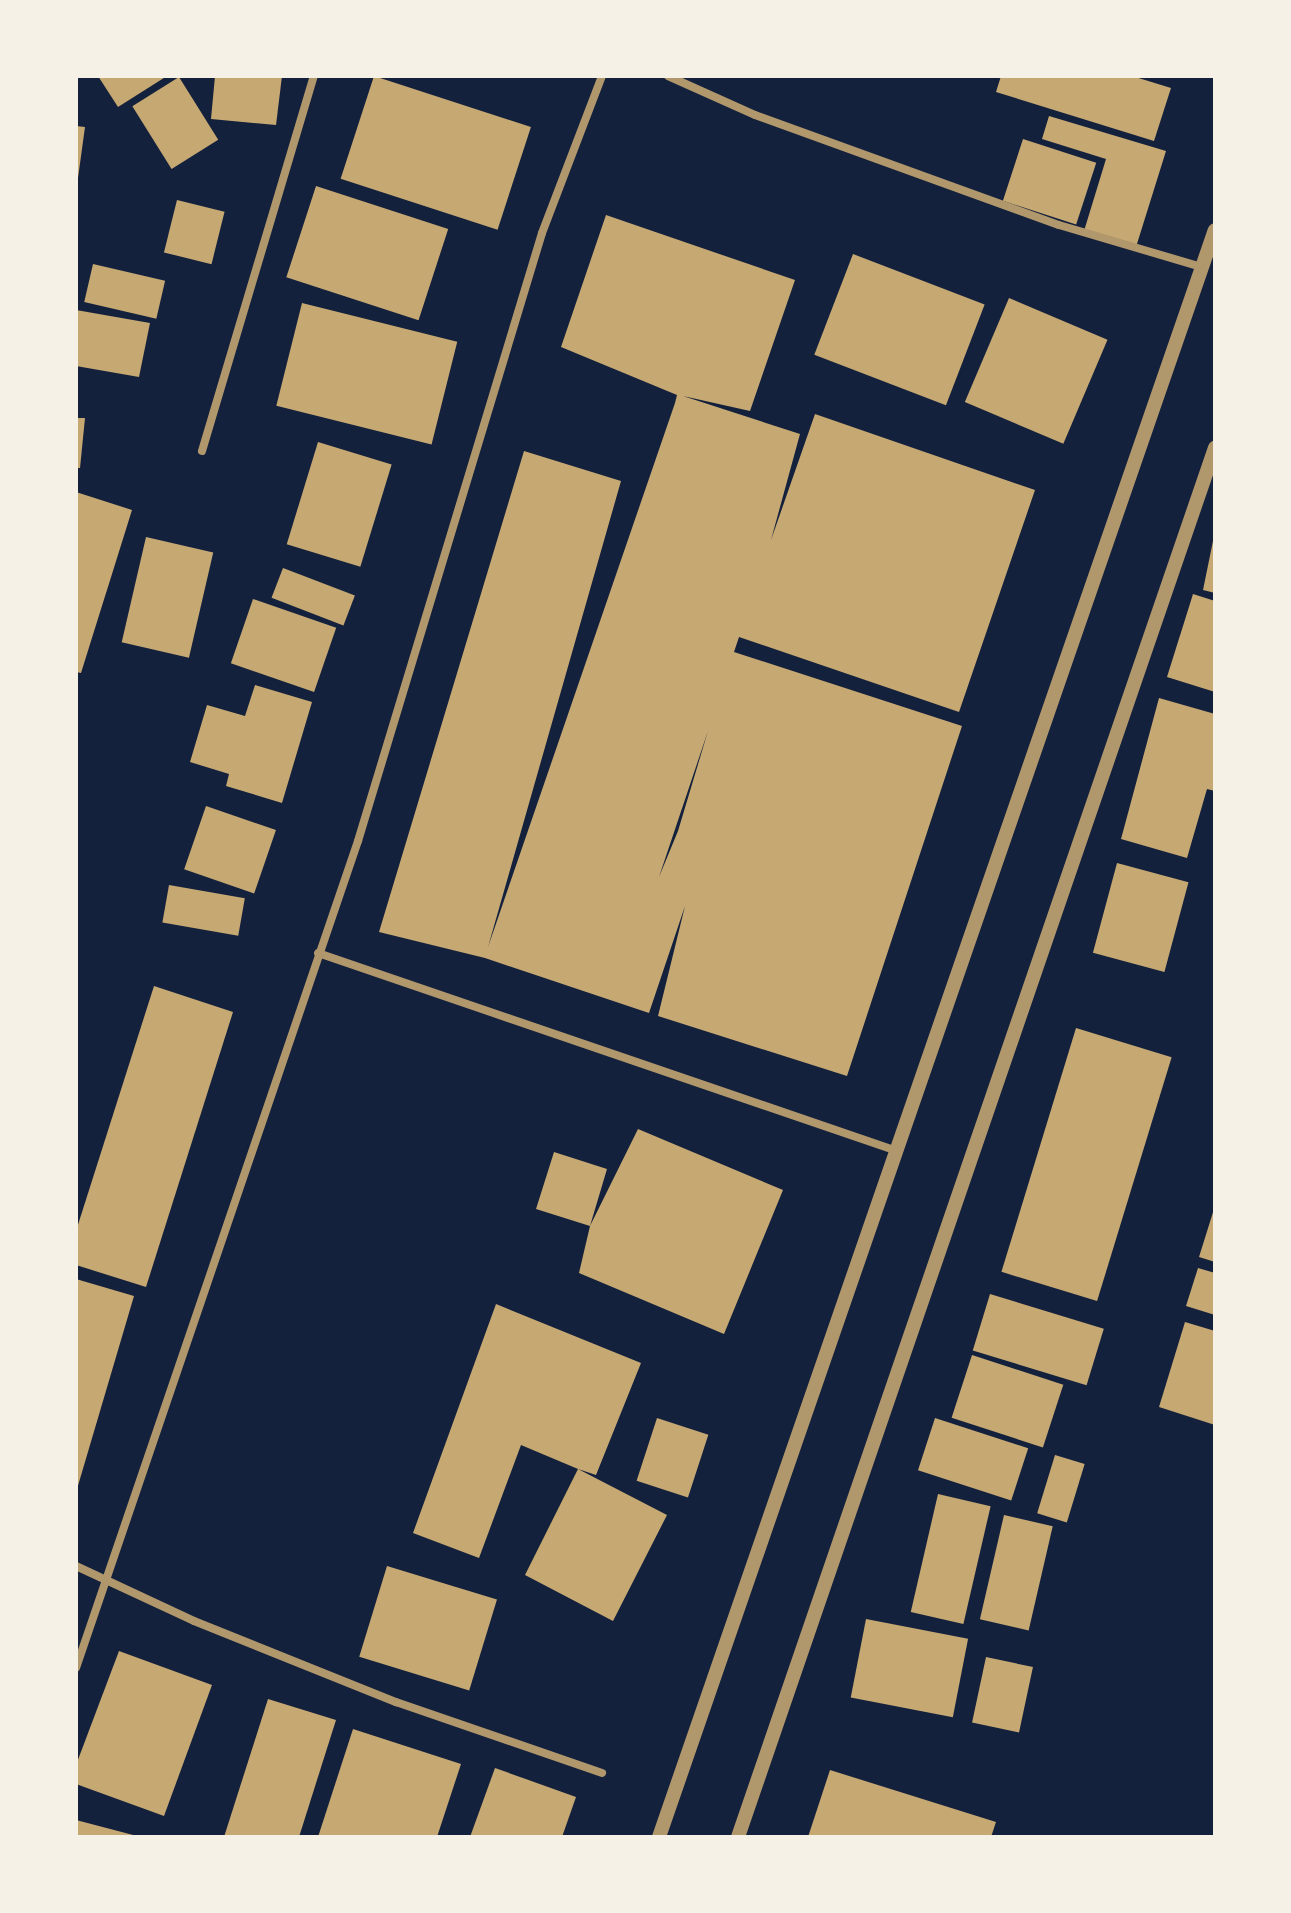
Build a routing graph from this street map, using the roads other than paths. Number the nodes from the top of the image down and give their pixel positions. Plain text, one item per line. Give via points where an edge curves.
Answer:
1 (314, 76) edge
2 (602, 76) edge
3 (668, 76) edge
4 (1215, 230) edge
5 (1202, 267) junction
6 (1215, 448) edge
7 (202, 451) dead end
8 (318, 953) junction
9 (897, 1151) junction
10 (76, 1566) edge
11 (103, 1580) junction
12 (76, 1668) edge
13 (602, 1773) dead end
14 (659, 1837) edge
15 (738, 1837) edge

1 - 7 street
2 - 8 street via 542,233 358,841
3 - 5 street via 755,115 1031,216
4 - 5 street
5 - 9 street
6 - 15 street
8 - 9 street
8 - 11 street
9 - 14 street
10 - 11 street
11 - 12 street
11 - 13 street via 396,1702

